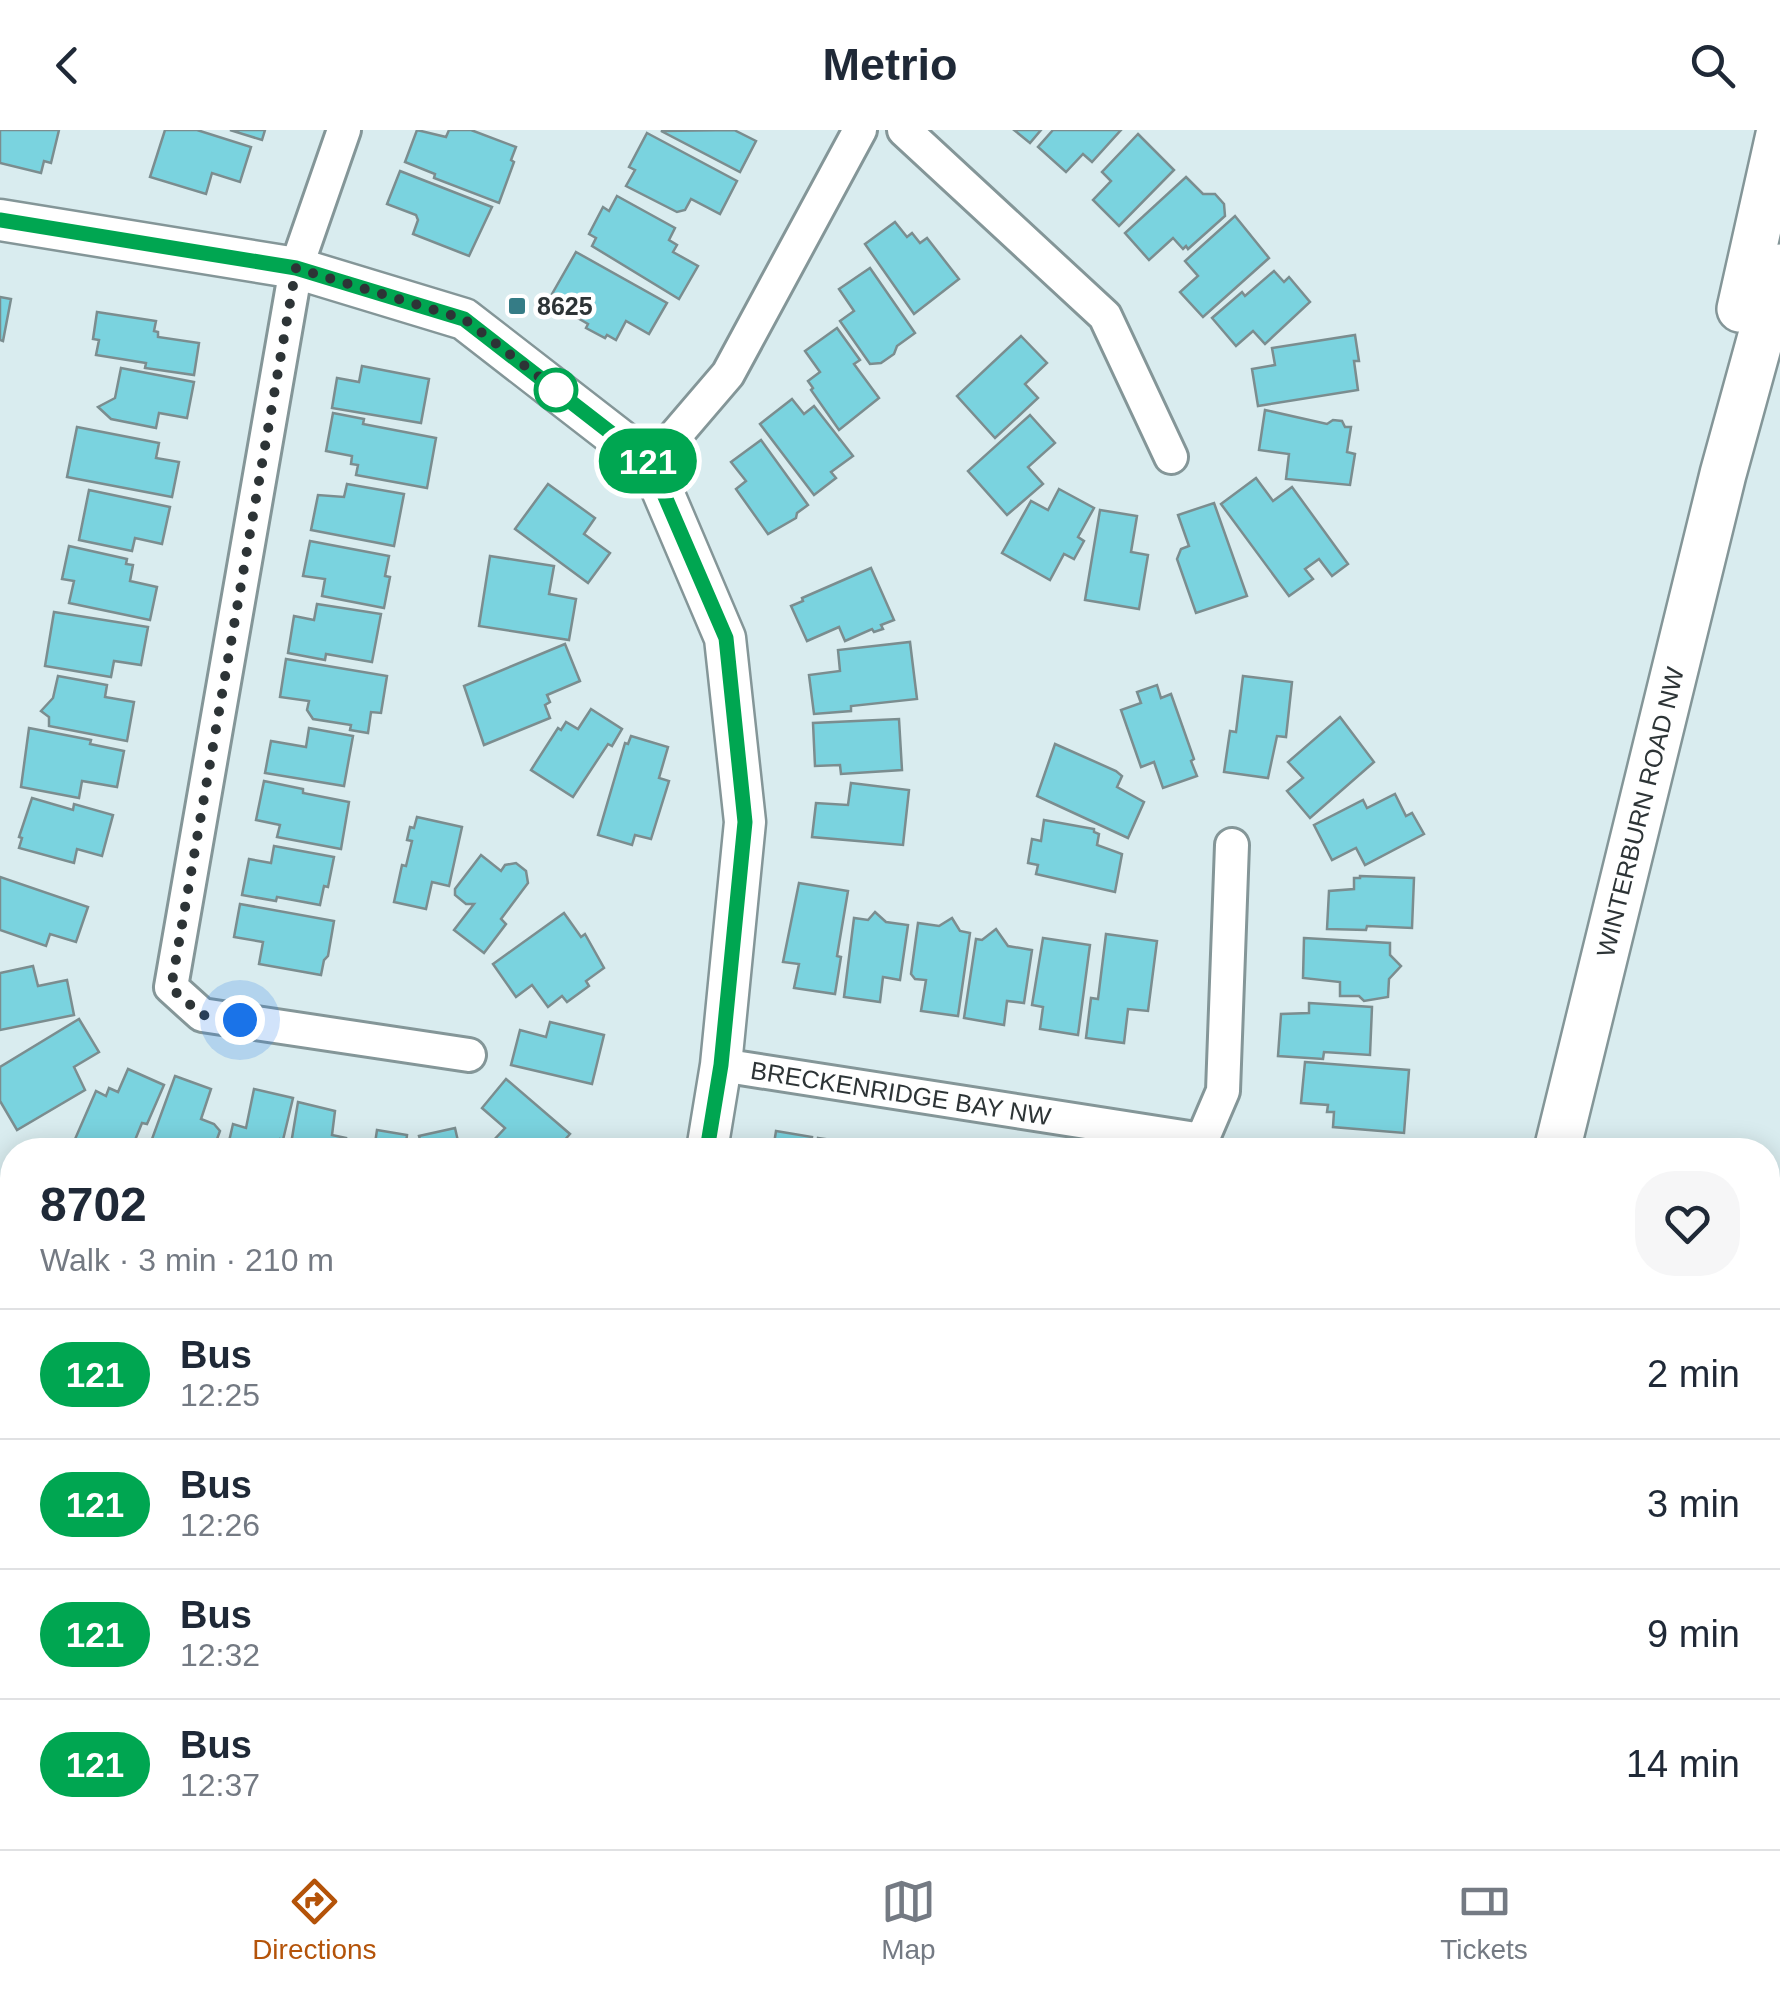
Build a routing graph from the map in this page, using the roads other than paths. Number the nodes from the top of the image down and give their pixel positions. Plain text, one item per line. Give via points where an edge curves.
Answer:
1 (344, 130) edge
2 (860, 130) edge
3 (904, 130) edge
4 (1780, 130) edge
5 (0, 220) edge
6 (1780, 266) edge
7 (296, 268) junction
8 (1171, 457) dead end
9 (651, 464) junction
10 (1723, 474) junction
11 (1232, 845) dead end
12 (469, 1054) dead end
13 (721, 1065) junction
14 (709, 1138) edge
15 (1189, 1138) edge
16 (1203, 1138) edge
17 (1560, 1138) edge

1 - 7 street
2 - 9 street via 728,374
3 - 8 street via 1105,316
4 - 10 main road, WINTERBURN ROAD NW via 1732,348
5 - 7 street
6 - 10 main road, WINTERBURN ROAD NW
7 - 9 street via 464,319
7 - 12 street via 171,988 202,1015
9 - 13 street via 726,638 745,822
10 - 17 main road, WINTERBURN ROAD NW
11 - 16 street, BRECKENRIDGE BAY NW via 1223,1091
13 - 14 street
13 - 15 street, BRECKENRIDGE BAY NW

